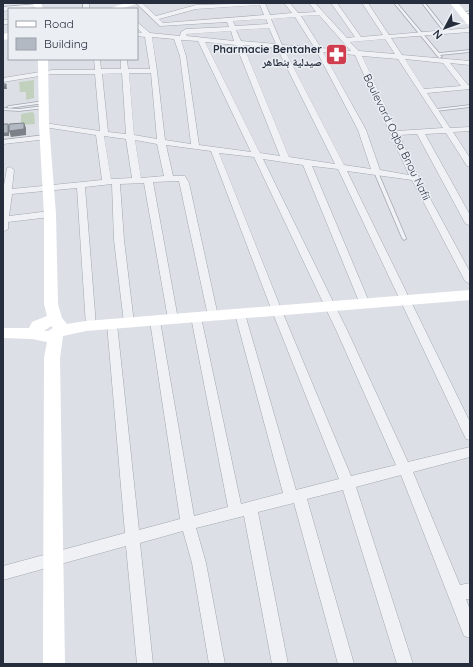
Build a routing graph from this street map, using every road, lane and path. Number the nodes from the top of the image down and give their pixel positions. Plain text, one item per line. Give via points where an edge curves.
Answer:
1 (134, 3) edge
2 (139, 3) edge
3 (213, 3) edge
4 (262, 3) edge
5 (288, 3) edge
6 (312, 3) edge
7 (334, 3) edge
8 (365, 3) edge
9 (394, 3) edge
10 (423, 3) edge
11 (454, 3) edge
12 (38, 6) edge
13 (196, 7) junction
14 (15, 8) edge
15 (122, 8) edge
16 (321, 13) junction
17 (466, 13) edge
18 (297, 15) junction
19 (268, 16) junction
20 (156, 18) junction
21 (229, 19) junction
22 (470, 22) edge
23 (162, 24) junction
24 (138, 25) edge
25 (271, 26) junction
26 (234, 28) junction
27 (470, 30) edge
28 (446, 32) junction
29 (420, 33) junction
30 (138, 34) edge
31 (148, 35) junction
32 (387, 36) junction
33 (178, 38) junction
34 (360, 39) junction
35 (201, 40) junction
36 (346, 40) junction
37 (238, 43) junction
38 (280, 47) junction
39 (319, 50) junction
40 (470, 51) edge
41 (357, 54) junction
42 (438, 54) junction
43 (402, 58) junction
44 (43, 60) edge
45 (97, 60) edge
46 (124, 60) edge
47 (444, 61) junction
48 (470, 64) edge
49 (154, 71) junction
50 (124, 72) junction
51 (98, 73) junction
52 (44, 74) junction
53 (3, 80) edge
54 (468, 87) edge
55 (423, 91) junction
56 (44, 104) junction
57 (470, 106) edge
58 (4, 109) edge
59 (436, 110) junction
60 (44, 125) junction
61 (470, 129) edge
62 (450, 130) junction
63 (420, 132) junction
64 (102, 133) junction
65 (395, 133) junction
66 (45, 137) junction
67 (130, 137) junction
68 (3, 142) edge
69 (161, 142) junction
70 (195, 146) junction
71 (214, 149) junction
72 (256, 155) junction
73 (467, 155) edge
74 (285, 159) junction
75 (307, 162) junction
76 (470, 164) edge
77 (340, 167) junction
78 (10, 170) dead end
79 (376, 172) junction
80 (169, 178) junction
81 (415, 178) junction
82 (137, 180) junction
83 (148, 180) junction
84 (112, 182) junction
85 (82, 185) junction
86 (49, 188) junction
87 (7, 192) junction
88 (50, 214) junction
89 (3, 223) edge
90 (470, 223) edge
91 (404, 238) dead end
92 (470, 281) edge
93 (470, 295) edge
94 (404, 301) junction
95 (365, 304) junction
96 (329, 307) junction
97 (277, 311) junction
98 (240, 314) junction
99 (213, 316) junction
100 (196, 318) junction
101 (173, 319) junction
102 (155, 321) junction
103 (129, 323) junction
104 (112, 324) junction
105 (88, 326) junction
106 (49, 328) junction
107 (8, 333) edge
108 (470, 435) edge
109 (470, 452) edge
110 (405, 469) junction
111 (348, 484) junction
112 (295, 497) junction
113 (243, 510) junction
114 (188, 523) junction
115 (134, 538) junction
116 (54, 558) junction
117 (3, 572) edge
118 (463, 592) edge
119 (470, 630) edge
120 (54, 664) edge
121 (145, 664) edge
122 (217, 664) edge
123 (280, 664) edge
124 (346, 664) edge
125 (405, 664) edge

1 - 15 street
2 - 20 street
3 - 13 street
4 - 13 street
4 - 19 street
5 - 18 street
6 - 16 street, Boulevard Oqba Bnou Nafii
7 - 34 street
8 - 32 street
9 - 29 lane
10 - 28 lane
11 - 17 street
12 - 14 street
13 - 20 street
16 - 18 street
16 - 36 street, Boulevard Oqba Bnou Nafii
17 - 22 street
18 - 19 street
18 - 39 street
19 - 21 street
19 - 25 street
20 - 23 street
21 - 23 street
21 - 26 street
23 - 33 street
24 - 31 street
25 - 26 street
25 - 38 street
26 - 33 street via 186,31
26 - 37 street
27 - 28 street
28 - 29 street
29 - 32 street
29 - 42 lane
30 - 31 street
31 - 33 street
31 - 49 street
32 - 34 street
32 - 43 street
33 - 35 street
33 - 70 street via 183,56
34 - 36 street
35 - 37 street
35 - 72 street
36 - 41 street, Boulevard Oqba Bnou Nafii
37 - 38 street
37 - 74 street
38 - 39 street
38 - 77 street
39 - 41 street
39 - 79 street via 362,130
40 - 42 lane
41 - 43 street
41 - 65 street, Boulevard Oqba Bnou Nafii
42 - 47 lane
43 - 47 street
43 - 55 street
44 - 52 street
45 - 51 street
46 - 50 street
47 - 48 street
47 - 54 street
49 - 50 street
49 - 69 street
50 - 51 street
50 - 67 street
51 - 52 street
51 - 64 street
52 - 53 street
52 - 56 street
54 - 55 street
55 - 59 street
56 - 58 lane via 19,110
56 - 60 street
57 - 59 lane
59 - 62 street
60 - 64 street
60 - 66 street
61 - 62 street
62 - 63 street
62 - 73 street
63 - 65 street
63 - 90 street via 450,191
64 - 67 street
64 - 84 street
65 - 81 street, Boulevard Oqba Bnou Nafii
66 - 68 street
66 - 86 street
67 - 69 street
67 - 82 street
69 - 70 street
69 - 80 street
70 - 71 street
71 - 72 street
71 - 97 street
72 - 74 street
72 - 96 street
73 - 76 street
74 - 75 street
75 - 77 street
75 - 95 street
77 - 79 street
77 - 94 street
78 - 87 street
79 - 81 street
79 - 91 lane
80 - 83 street
80 - 99 street via 182,178 185,183
81 - 92 street, Boulevard Oqba Bnou Nafii
82 - 83 street
82 - 84 street
83 - 101 street
84 - 85 street
84 - 103 street
85 - 86 street
85 - 105 street
86 - 87 street
86 - 88 street
87 - 89 street
88 - 89 street
88 - 106 street
93 - 94 street
94 - 95 street
94 - 108 street
95 - 96 street
96 - 97 street
96 - 110 street
97 - 98 street
97 - 111 street
98 - 99 street
98 - 112 street
99 - 100 street
100 - 101 street
100 - 113 street
101 - 102 street
102 - 103 street
102 - 114 street
103 - 104 street
104 - 105 street
104 - 115 street
105 - 106 street
106 - 107 street
106 - 116 street via 52,358
109 - 110 street
110 - 111 street
110 - 118 street
111 - 112 street
111 - 125 street
112 - 113 street
112 - 124 street
113 - 114 street
113 - 123 street
114 - 115 street
114 - 122 street via 199,563
115 - 116 street
115 - 121 street
116 - 117 street
116 - 120 street
118 - 119 street

